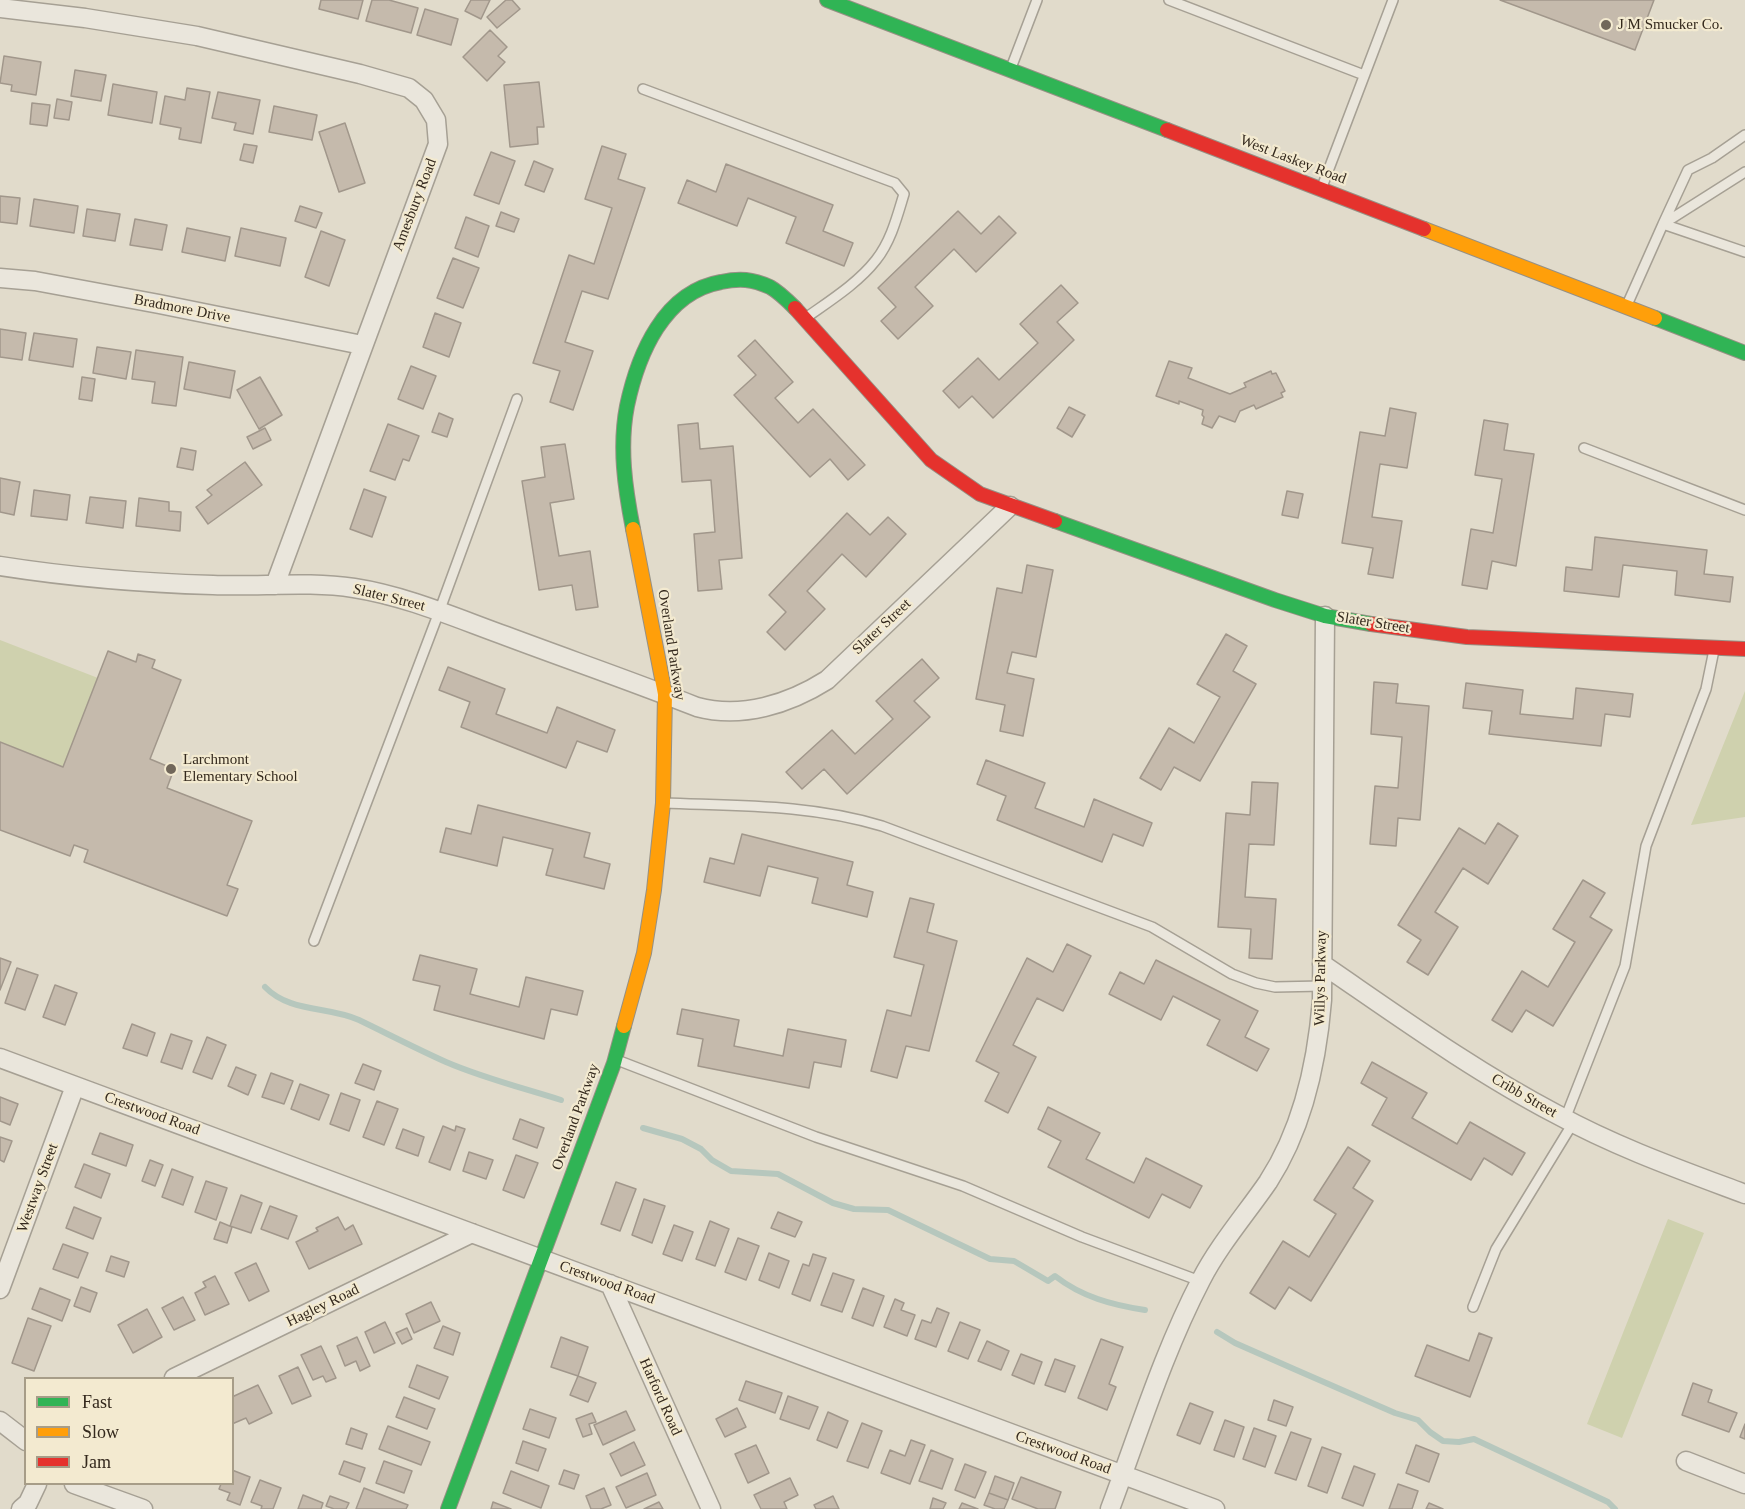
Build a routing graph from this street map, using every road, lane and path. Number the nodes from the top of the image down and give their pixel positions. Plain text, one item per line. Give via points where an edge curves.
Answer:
1 (827, 0) edge
2 (1037, 0) edge
3 (1169, 0) edge
4 (1393, 0) edge
5 (0, 8) edge
6 (1011, 69) junction
7 (1364, 75) junction
8 (643, 89) dead end
9 (1745, 135) edge
10 (1745, 172) edge
11 (1321, 189) junction
12 (1663, 224) junction
13 (1745, 252) edge
14 (0, 278) edge
15 (1626, 307) junction
16 (805, 318) junction
17 (362, 345) junction
18 (1745, 353) edge
19 (517, 399) dead end
20 (1584, 448) dead end
21 (1010, 506) junction
22 (1745, 510) edge
23 (0, 566) edge
24 (275, 585) junction
25 (440, 612) junction
26 (1324, 616) junction
27 (1744, 647) edge
28 (1714, 648) junction
29 (665, 694) junction
30 (663, 803) junction
31 (314, 941) dead end
32 (1322, 964) junction
33 (1322, 986) junction
34 (0, 1058) edge
35 (615, 1059) junction
36 (75, 1086) junction
37 (1569, 1121) junction
38 (1745, 1194) edge
39 (472, 1233) junction
40 (541, 1259) junction
41 (1200, 1281) junction
42 (610, 1284) junction
43 (0, 1289) edge
44 (1473, 1307) dead end
45 (176, 1377) edge
46 (0, 1421) edge
47 (24, 1439) edge
48 (1686, 1461) dead end
49 (1123, 1475) junction
50 (1745, 1484) edge
51 (37, 1485) edge
52 (77, 1485) edge
53 (21, 1509) edge
54 (143, 1509) edge
55 (448, 1509) edge
56 (711, 1509) edge
57 (1110, 1509) edge
58 (1215, 1509) edge

1 - 6 street, West Laskey Road
2 - 6 lane
3 - 7 lane
4 - 7 lane
5 - 17 street, Amesbury Road via 197,36 360,74 409,88 424,100 436,120 438,144
6 - 11 street, West Laskey Road
7 - 11 lane
8 - 16 lane via 895,183 904,195 894,227 876,260 843,292
9 - 12 lane via 1688,170
10 - 12 lane
11 - 15 street, West Laskey Road
12 - 13 lane
12 - 15 lane
14 - 17 street, Bradmore Drive via 35,281
15 - 18 street, West Laskey Road
16 - 21 street, Overland Parkway via 931,460 980,494
16 - 29 street, Overland Parkway via 772,288 757,282 742,278 709,284 673,306 650,340 636,372 627,407 624,480
17 - 24 street, Amesbury Road
19 - 25 lane
20 - 22 lane
21 - 26 street, Slater Street
21 - 29 street, Slater Street via 827,680 800,696 750,710 716,711
23 - 24 street, Slater Street via 142,581
24 - 25 street, Slater Street via 351,588
25 - 29 street, Slater Street
25 - 31 lane
26 - 28 street, Slater Street via 1467,637
26 - 32 street, Willys Parkway
27 - 28 street, Slater Street
28 - 37 lane via 1706,689 1646,846 1625,966
29 - 30 street, Overland Parkway
30 - 33 lane via 796,808 851,816 1152,927 1232,974 1256,983 1275,987
30 - 35 street, Overland Parkway via 644,953
32 - 33 street, Willys Parkway
32 - 37 street, Cribb Street via 1458,1056
33 - 41 street, Willys Parkway via 1319,1038 1299,1119 1268,1181
34 - 36 street, Crestwood Road
35 - 40 street, Overland Parkway
35 - 41 lane via 816,1137 963,1186 1082,1237
36 - 39 street, Crestwood Road
36 - 43 street, Westway Street
37 - 38 street, Cribb Street via 1667,1165
37 - 44 lane via 1496,1249
39 - 40 street, Crestwood Road
39 - 45 street, Hagley Road
40 - 42 street, Crestwood Road
40 - 55 street, Overland Parkway
41 - 49 street, Willys Parkway via 1166,1353
42 - 49 street, Crestwood Road
42 - 56 street, Harford Road
46 - 47 street
48 - 50 street
49 - 57 street, Willys Parkway
49 - 58 street, Crestwood Road
51 - 53 street
52 - 54 street

